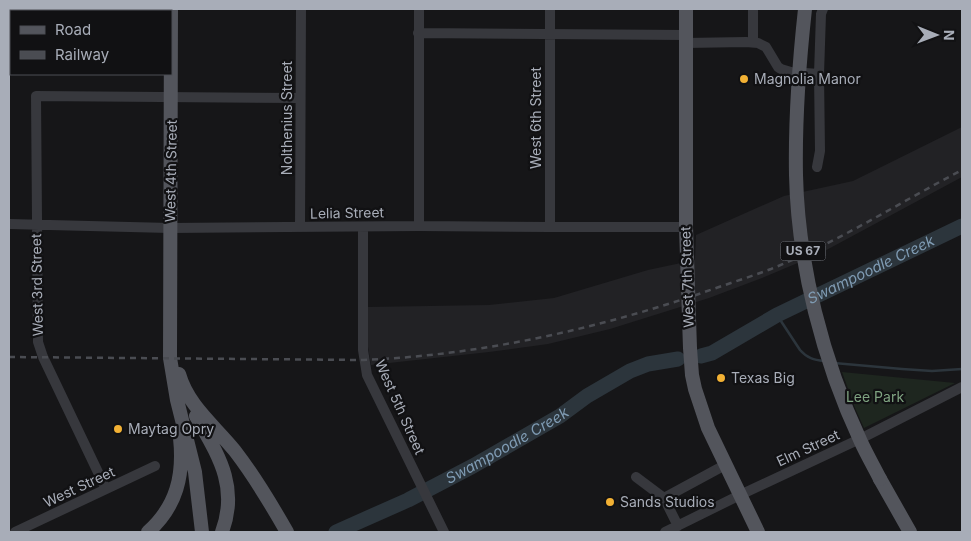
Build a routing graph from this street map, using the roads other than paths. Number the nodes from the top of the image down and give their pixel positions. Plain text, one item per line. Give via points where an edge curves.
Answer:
1 (172, 9) edge
2 (301, 9) edge
3 (419, 9) edge
4 (550, 9) edge
5 (686, 9) edge
6 (752, 9) edge
7 (805, 9) edge
8 (823, 9) edge
9 (418, 33) junction
10 (550, 34) junction
11 (686, 39) junction
12 (753, 42) junction
13 (820, 74) junction
14 (172, 98) junction
15 (300, 98) junction
16 (817, 167) dead end
17 (9, 224) edge
18 (36, 225) junction
19 (419, 226) junction
20 (300, 227) junction
21 (363, 227) junction
22 (686, 227) junction
23 (170, 228) junction
24 (550, 228) junction
25 (170, 334) junction
26 (962, 387) edge
27 (181, 395) junction
28 (725, 465) junction
29 (156, 466) dead end
30 (636, 477) dead end
31 (106, 489) junction
32 (740, 495) junction
33 (664, 498) junction
34 (678, 526) junction
35 (15, 532) edge
36 (148, 532) edge
37 (202, 532) edge
38 (222, 532) edge
39 (287, 532) edge
40 (444, 532) edge
41 (665, 532) edge
42 (758, 532) edge
43 (910, 532) edge

1 - 14 main road, West 4th Street
2 - 15 street, Nolthenius Street
3 - 9 street
4 - 10 street, West 6th Street
5 - 11 main road, West 7th Street
6 - 12 street
7 - 43 main road, US 67, bridge via 797,106 796,176 800,232 811,296 842,400 861,443
8 - 13 street
9 - 10 street
9 - 19 street
10 - 11 street
10 - 24 street, West 6th Street
11 - 12 street
11 - 22 main road, West 7th Street
12 - 13 street via 766,47 781,69
13 - 16 street
14 - 15 street
14 - 18 street, West 3rd Street via 36,96
14 - 23 main road, West 4th Street
15 - 20 street, Nolthenius Street
17 - 18 street, Lelia Street
18 - 23 street, Lelia Street
18 - 31 street, West 3rd Street via 38,342
19 - 21 street, Lelia Street
19 - 24 street, Lelia Street
20 - 21 street, Lelia Street
20 - 23 street, Lelia Street
21 - 40 street, West 5th Street via 363,350 367,375
22 - 24 street, Lelia Street
22 - 28 main road, West 7th Street via 692,375 708,428
23 - 25 main road, West 4th Street
25 - 27 main road, West 4th Street
25 - 27 main road, West 4th Street via 170,358
26 - 32 street, Elm Street
27 - 36 main road via 180,479 167,511
27 - 37 main road
27 - 38 main road via 189,401 224,471 228,508
27 - 39 main road, West 4th Street via 251,471
28 - 32 main road, West 7th Street
28 - 33 street
29 - 31 street, West Street
30 - 33 street
31 - 35 street, West Street
32 - 34 street, Elm Street
32 - 42 main road, West 7th Street
33 - 34 street
34 - 41 street, Elm Street

